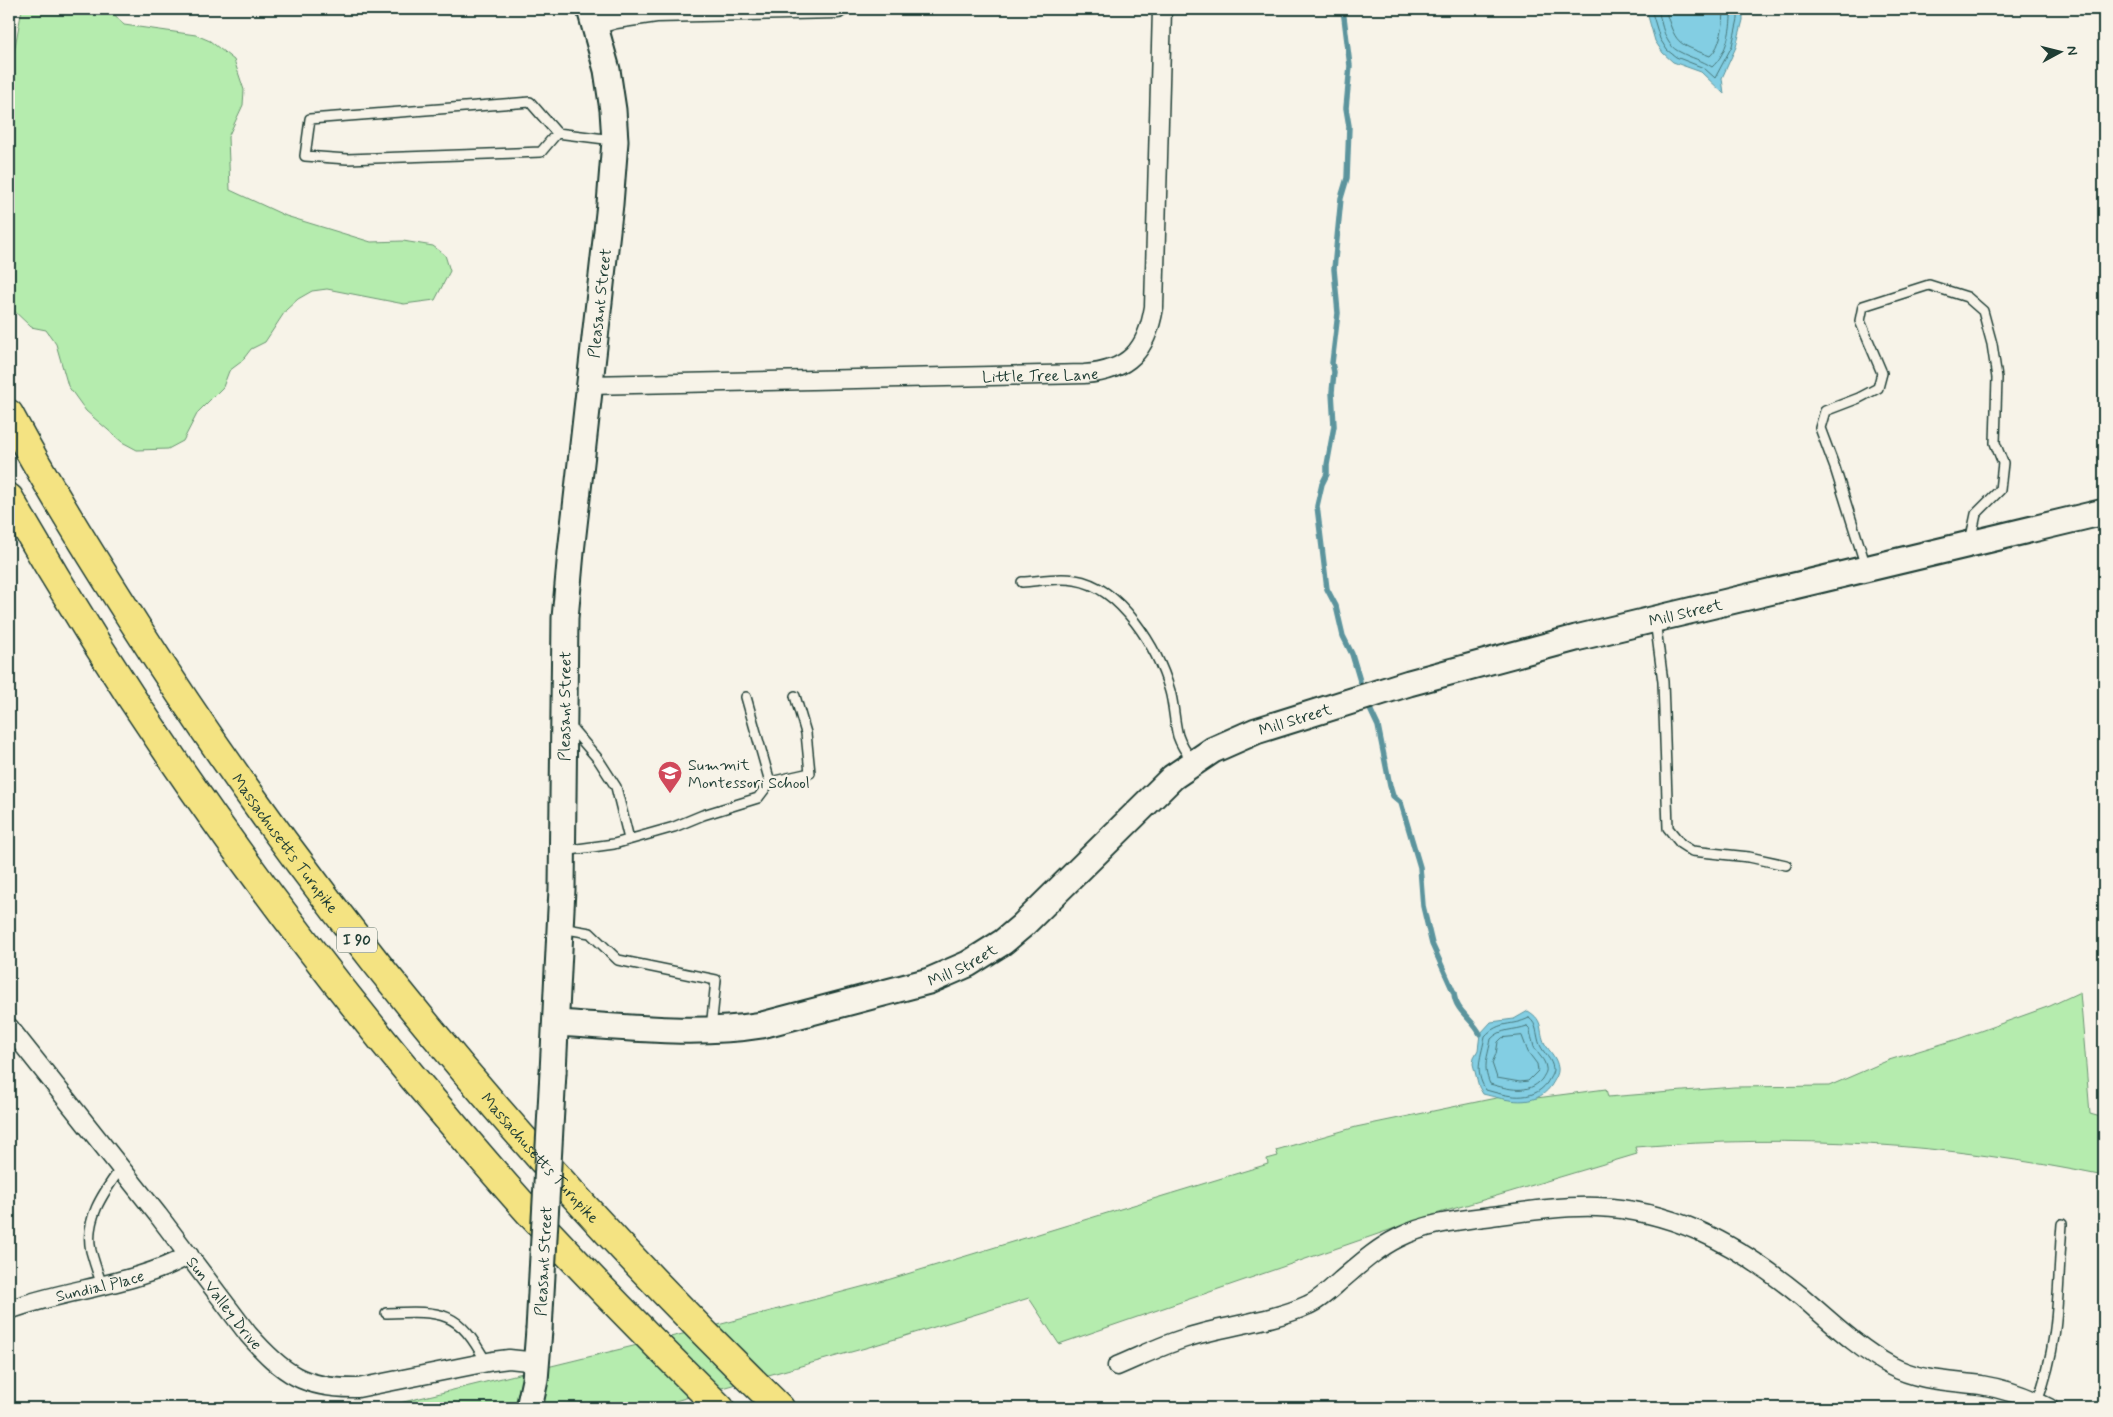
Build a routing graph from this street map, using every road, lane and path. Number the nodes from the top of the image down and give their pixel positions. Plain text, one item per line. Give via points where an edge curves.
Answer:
1 (838, 9) edge
2 (1162, 9) edge
3 (593, 17) edge
4 (557, 133) junction
5 (615, 141) junction
6 (589, 385) junction
7 (9, 414) edge
8 (9, 498) edge
9 (2104, 512) edge
10 (1969, 544) junction
11 (1867, 569) junction
12 (1022, 582) dead end
13 (1654, 620) junction
14 (795, 696) dead end
15 (746, 698) dead end
16 (564, 719) junction
17 (1193, 762) junction
18 (770, 782) junction
19 (629, 839) junction
20 (563, 852) junction
21 (1786, 865) dead end
22 (561, 928) junction
23 (556, 1023) junction
24 (9, 1027) edge
25 (711, 1031) junction
26 (121, 1168) junction
27 (2062, 1224) dead end
28 (189, 1255) junction
29 (102, 1285) junction
30 (9, 1310) edge
31 (386, 1313) dead end
32 (486, 1362) junction
33 (537, 1362) junction
34 (1118, 1366) dead end
35 (2043, 1405) edge
36 (529, 1408) edge
37 (720, 1408) edge
38 (780, 1408) edge

1 - 3 street via 656,13 616,19
2 - 6 street, Little Tree Lane via 1154,307 1147,337 1138,351 1115,369 1084,374
3 - 5 street, Pleasant Street via 610,84
4 - 4 lane via 530,102 310,120 306,156 347,159 541,152
4 - 5 lane
5 - 6 street, Pleasant Street
6 - 16 street, Pleasant Street via 567,593
7 - 38 highway, Massachusetts Turnpike / I 90 via 82,540 191,711 355,938 465,1073 569,1191 659,1288
8 - 37 highway, I 90 via 76,611 156,734 251,869 352,1003 528,1210
9 - 10 street, Mill Street
10 - 11 street, Mill Street
10 - 11 lane via 1976,514 2000,490 2003,463 1995,443 1997,378 1992,344 1983,311 1968,297 1930,285 1863,306 1860,321 1882,372 1878,388 1825,411 1820,428
11 - 13 street, Mill Street
12 - 17 lane via 1060,579 1086,582 1112,598 1127,613 1152,647 1163,671 1174,706 1178,736
13 - 17 street, Mill Street via 1354,700 1256,731
13 - 21 lane via 1663,682 1668,828 1681,844 1692,851
14 - 18 lane via 806,733 810,773
15 - 18 lane
16 - 19 lane via 598,759 616,787
16 - 20 street, Pleasant Street
17 - 25 street, Mill Street via 1173,776 1022,926 1004,942 968,964 929,981 762,1025
18 - 19 lane via 758,798
19 - 20 lane
20 - 22 street, Pleasant Street
22 - 23 street, Pleasant Street
22 - 25 lane via 590,933 618,960 716,980
23 - 25 street, Mill Street
23 - 33 street, Pleasant Street, bridge
24 - 26 street, Sun Valley Drive
26 - 28 street, Sun Valley Drive
26 - 29 lane via 103,1194 92,1218 91,1249
27 - 35 lane via 2057,1324
28 - 29 street, Sundial Place via 162,1269
28 - 32 street, Sun Valley Drive via 263,1352 297,1379 316,1385 358,1388
29 - 30 street, Sundial Place
31 - 32 lane via 432,1312 449,1316 475,1341
32 - 33 street, Sun Valley Drive via 509,1359
33 - 36 street, Pleasant Street
34 - 35 street via 1190,1336 1250,1323 1308,1305 1374,1251 1422,1228 1450,1221 1592,1206 1645,1213 1726,1244 1777,1277 1851,1338 1892,1366 1910,1374 1983,1385

